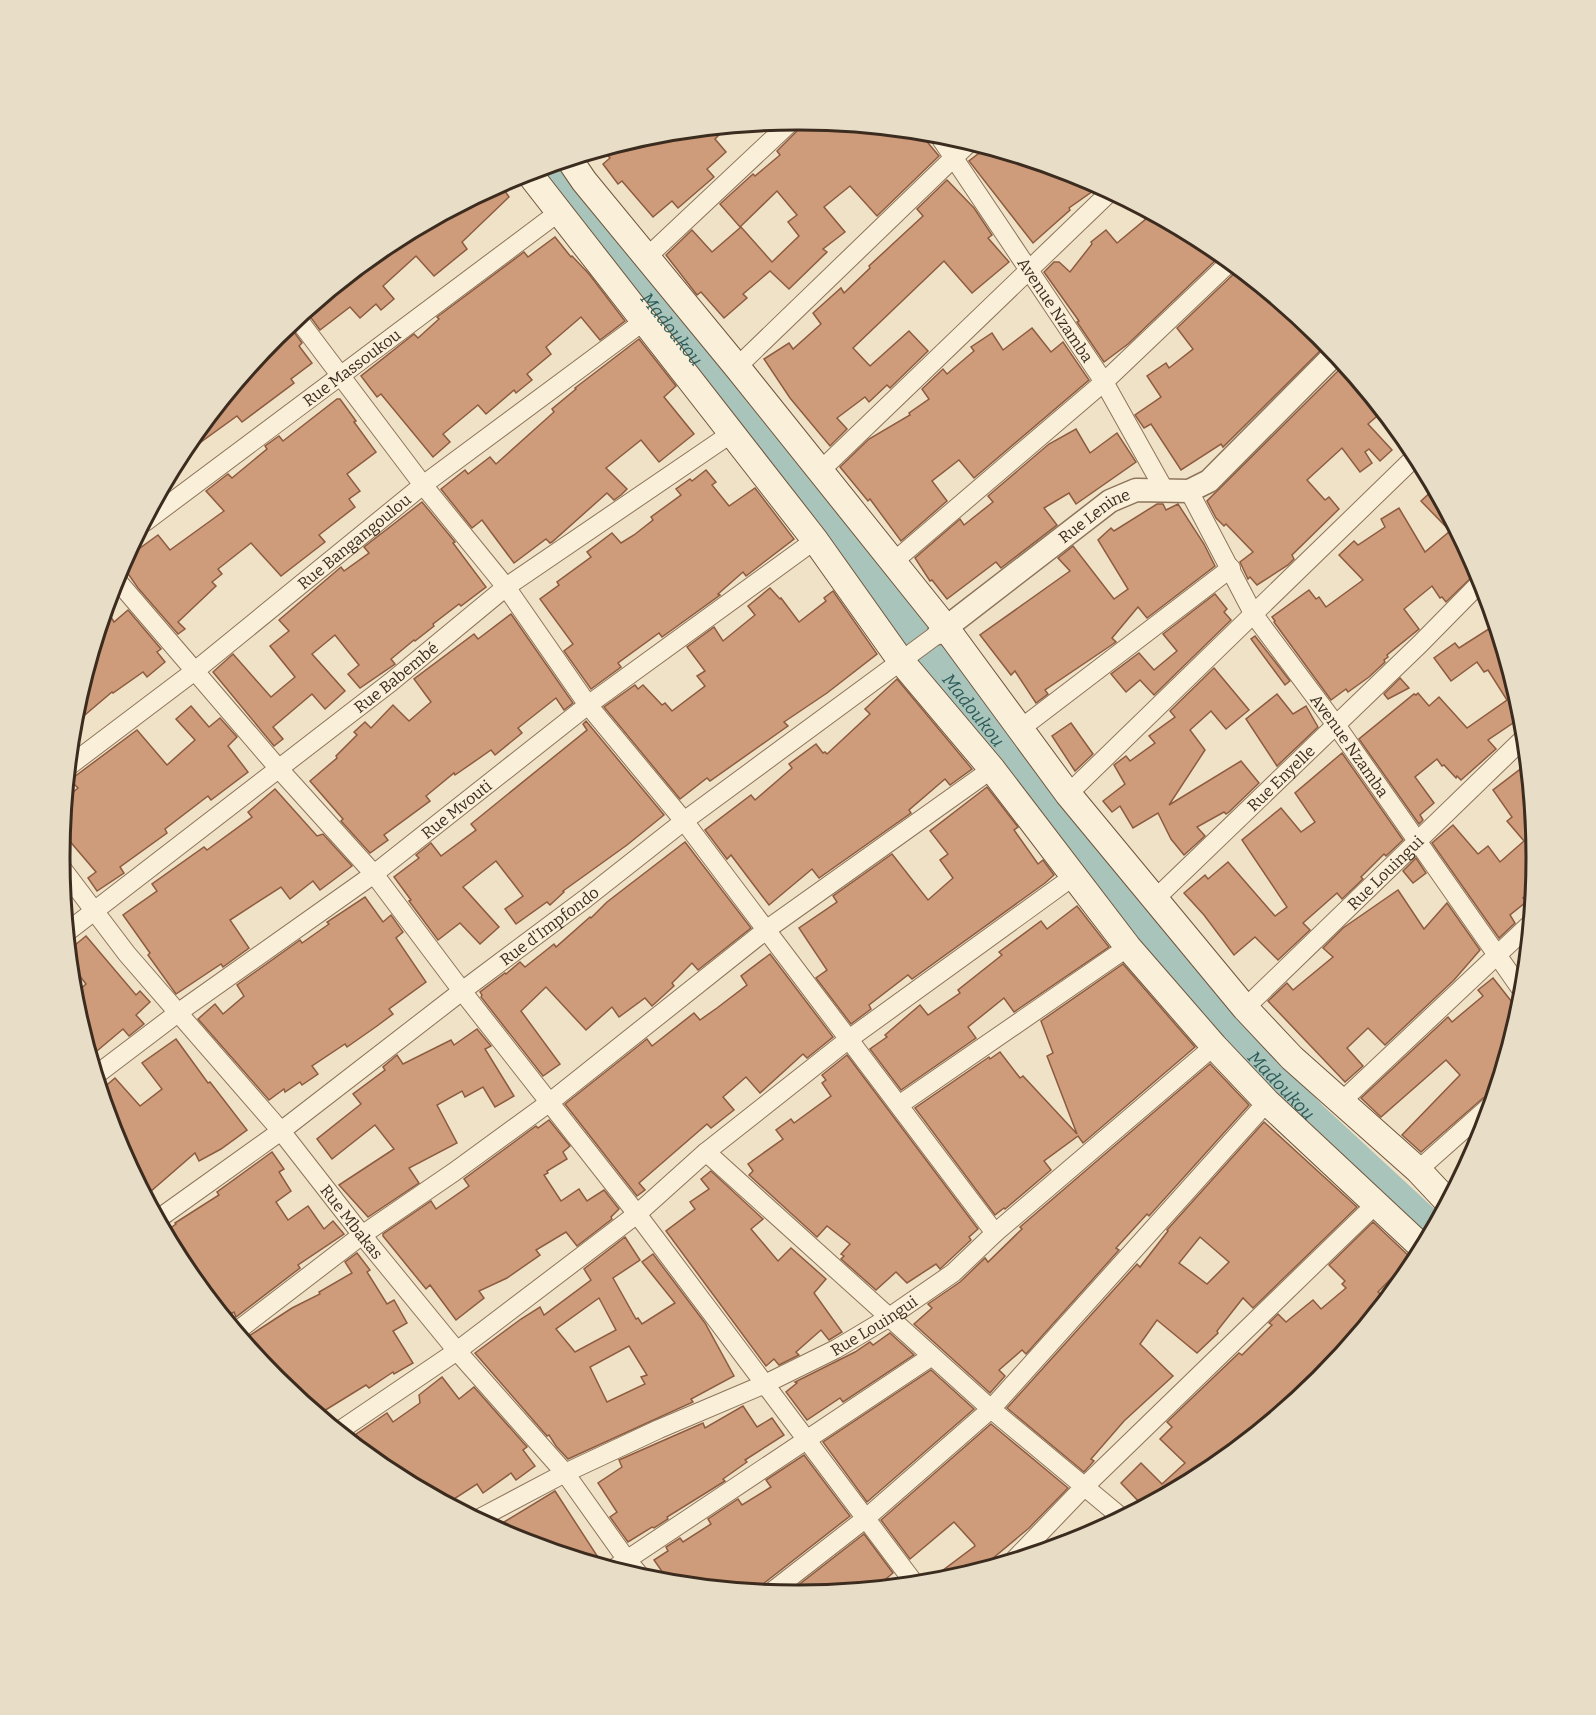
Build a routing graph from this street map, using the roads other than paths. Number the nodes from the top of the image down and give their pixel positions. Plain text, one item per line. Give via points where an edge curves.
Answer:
1 (782, 131) edge
2 (944, 145) edge
3 (963, 149) edge
4 (953, 159) junction
5 (574, 166) edge
6 (534, 180) edge
7 (1104, 198) edge
8 (559, 212) junction
9 (647, 257) junction
10 (1224, 268) edge
11 (1029, 271) junction
12 (644, 321) junction
13 (303, 325) edge
14 (1329, 361) edge
15 (737, 367) junction
16 (341, 375) junction
17 (1104, 382) junction
18 (732, 433) junction
19 (1409, 463) edge
20 (820, 471) junction
21 (423, 485) junction
22 (1164, 491) junction
23 (1189, 491) junction
24 (159, 512) edge
25 (815, 540) junction
26 (892, 563) junction
27 (1231, 568) junction
28 (123, 587) edge
29 (506, 587) junction
30 (1474, 589) edge
31 (1254, 615) junction
32 (942, 631) junction
33 (906, 658) junction
34 (196, 670) junction
35 (588, 705) junction
36 (1336, 725) junction
37 (1020, 729) junction
38 (1516, 745) edge
39 (78, 760) edge
40 (279, 769) junction
41 (992, 769) junction
42 (1068, 794) junction
43 (684, 821) junction
44 (1416, 840) junction
45 (374, 873) junction
46 (1074, 876) junction
47 (71, 880) edge
48 (1154, 900) junction
49 (95, 911) junction
50 (74, 927) edge
51 (766, 930) junction
52 (1521, 933) edge
53 (1128, 947) junction
54 (1497, 956) junction
55 (1515, 981) edge
56 (462, 991) junction
57 (1245, 1008) junction
58 (179, 1012) junction
59 (849, 1039) junction
60 (1214, 1046) junction
61 (102, 1070) edge
62 (1342, 1101) junction
63 (550, 1102) junction
64 (1267, 1102) junction
65 (899, 1105) junction
66 (1477, 1118) edge
67 (281, 1131) junction
68 (706, 1152) junction
69 (1418, 1170) junction
70 (1442, 1195) edge
71 (1376, 1204) junction
72 (165, 1214) edge
73 (637, 1214) junction
74 (995, 1233) junction
75 (362, 1235) junction
76 (1416, 1241) edge
77 (888, 1318) junction
78 (243, 1327) edge
79 (457, 1351) junction
80 (932, 1356) junction
81 (765, 1384) junction
82 (991, 1409) junction
83 (345, 1427) edge
84 (808, 1440) junction
85 (565, 1473) junction
86 (1084, 1487) junction
87 (1115, 1512) edge
88 (486, 1515) edge
89 (866, 1519) junction
90 (1024, 1548) edge
91 (619, 1562) edge
92 (622, 1563) edge
93 (909, 1576) edge
94 (781, 1584) edge

1 - 9 street
2 - 4 street, Avenue Nzamba
3 - 4 street
4 - 11 street, Avenue Nzamba
4 - 15 street
5 - 9 main road
6 - 8 main road
7 - 11 street
8 - 12 main road
8 - 16 street, Rue Massoukou
9 - 15 main road
10 - 17 street
11 - 17 street, Avenue Nzamba
11 - 20 street
12 - 18 main road
12 - 21 street, Rue Bangangoulou
13 - 16 street
14 - 23 street via 1209,481
15 - 20 main road
16 - 21 street
16 - 24 street, Rue Massoukou
17 - 22 street, Avenue Nzamba
17 - 26 street
18 - 25 main road
18 - 29 street, Rue Babembé
19 - 31 street
20 - 26 main road
21 - 29 street
21 - 34 street, Rue Bangangoulou
22 - 23 street, Rue Lenine
22 - 32 street, Rue Lenine via 1136,490 1110,501
23 - 27 street, Avenue Nzamba
25 - 33 main road
25 - 35 street, Rue Mvouti
26 - 32 main road
27 - 31 street, Avenue Nzamba
27 - 37 street
28 - 34 street
29 - 35 street
29 - 40 street, Rue Babembé
30 - 36 street, Rue Enyelle
31 - 36 street, Avenue Nzamba
31 - 42 street
32 - 33 street, Rue d'Impfondo
32 - 37 main road
33 - 41 main road
33 - 43 street, Rue d'Impfondo
34 - 39 street, Rue Bangangoulou
34 - 40 street
35 - 43 street
35 - 45 street, Rue Mvouti
36 - 44 street, Avenue Nzamba
36 - 48 street, Rue Enyelle
37 - 42 main road
38 - 44 street, Rue Louingui
40 - 45 street
40 - 49 street, Rue Babembé
41 - 46 main road
41 - 51 street
42 - 48 main road
43 - 51 street
43 - 56 street, Rue d'Impfondo
44 - 54 street, Avenue Nzamba
44 - 57 street, Rue Louingui
45 - 56 street
45 - 58 street, Rue Mvouti
46 - 53 main road
46 - 59 street
47 - 49 street, Rue Mbakas
48 - 57 main road
49 - 50 street, Rue Babembé
49 - 58 street, Rue Mbakas
51 - 59 street
51 - 63 street
52 - 54 street
53 - 60 main road
53 - 65 street
54 - 55 street, Avenue Nzamba
54 - 62 street
56 - 63 street
56 - 67 street, Rue d'Impfondo
57 - 62 main road via 1292,1058
58 - 61 street, Rue Mvouti
58 - 67 street, Rue Mbakas
59 - 65 street
59 - 68 street
60 - 64 main road
60 - 74 street, Rue Louingui
62 - 69 main road
63 - 73 street
63 - 75 street
64 - 71 main road
64 - 82 street
65 - 74 street
66 - 69 street
67 - 72 street, Rue d'Impfondo
67 - 75 street, Rue Mbakas
68 - 73 street
68 - 77 street
69 - 70 main road
71 - 76 main road
71 - 86 street
73 - 79 street
73 - 81 street
74 - 77 street, Rue Louingui via 953,1273
75 - 78 street
75 - 79 street, Rue Mbakas
77 - 80 street
77 - 81 street, Rue Louingui
79 - 83 street
79 - 85 street, Rue Mbakas
80 - 82 street
80 - 84 street
81 - 84 street
81 - 85 street, Rue Louingui
82 - 86 street
82 - 89 street
84 - 89 street
84 - 92 street
85 - 88 street, Rue Louingui
85 - 91 street, Rue Mbakas
86 - 87 street
86 - 90 street
89 - 93 street
89 - 94 street

